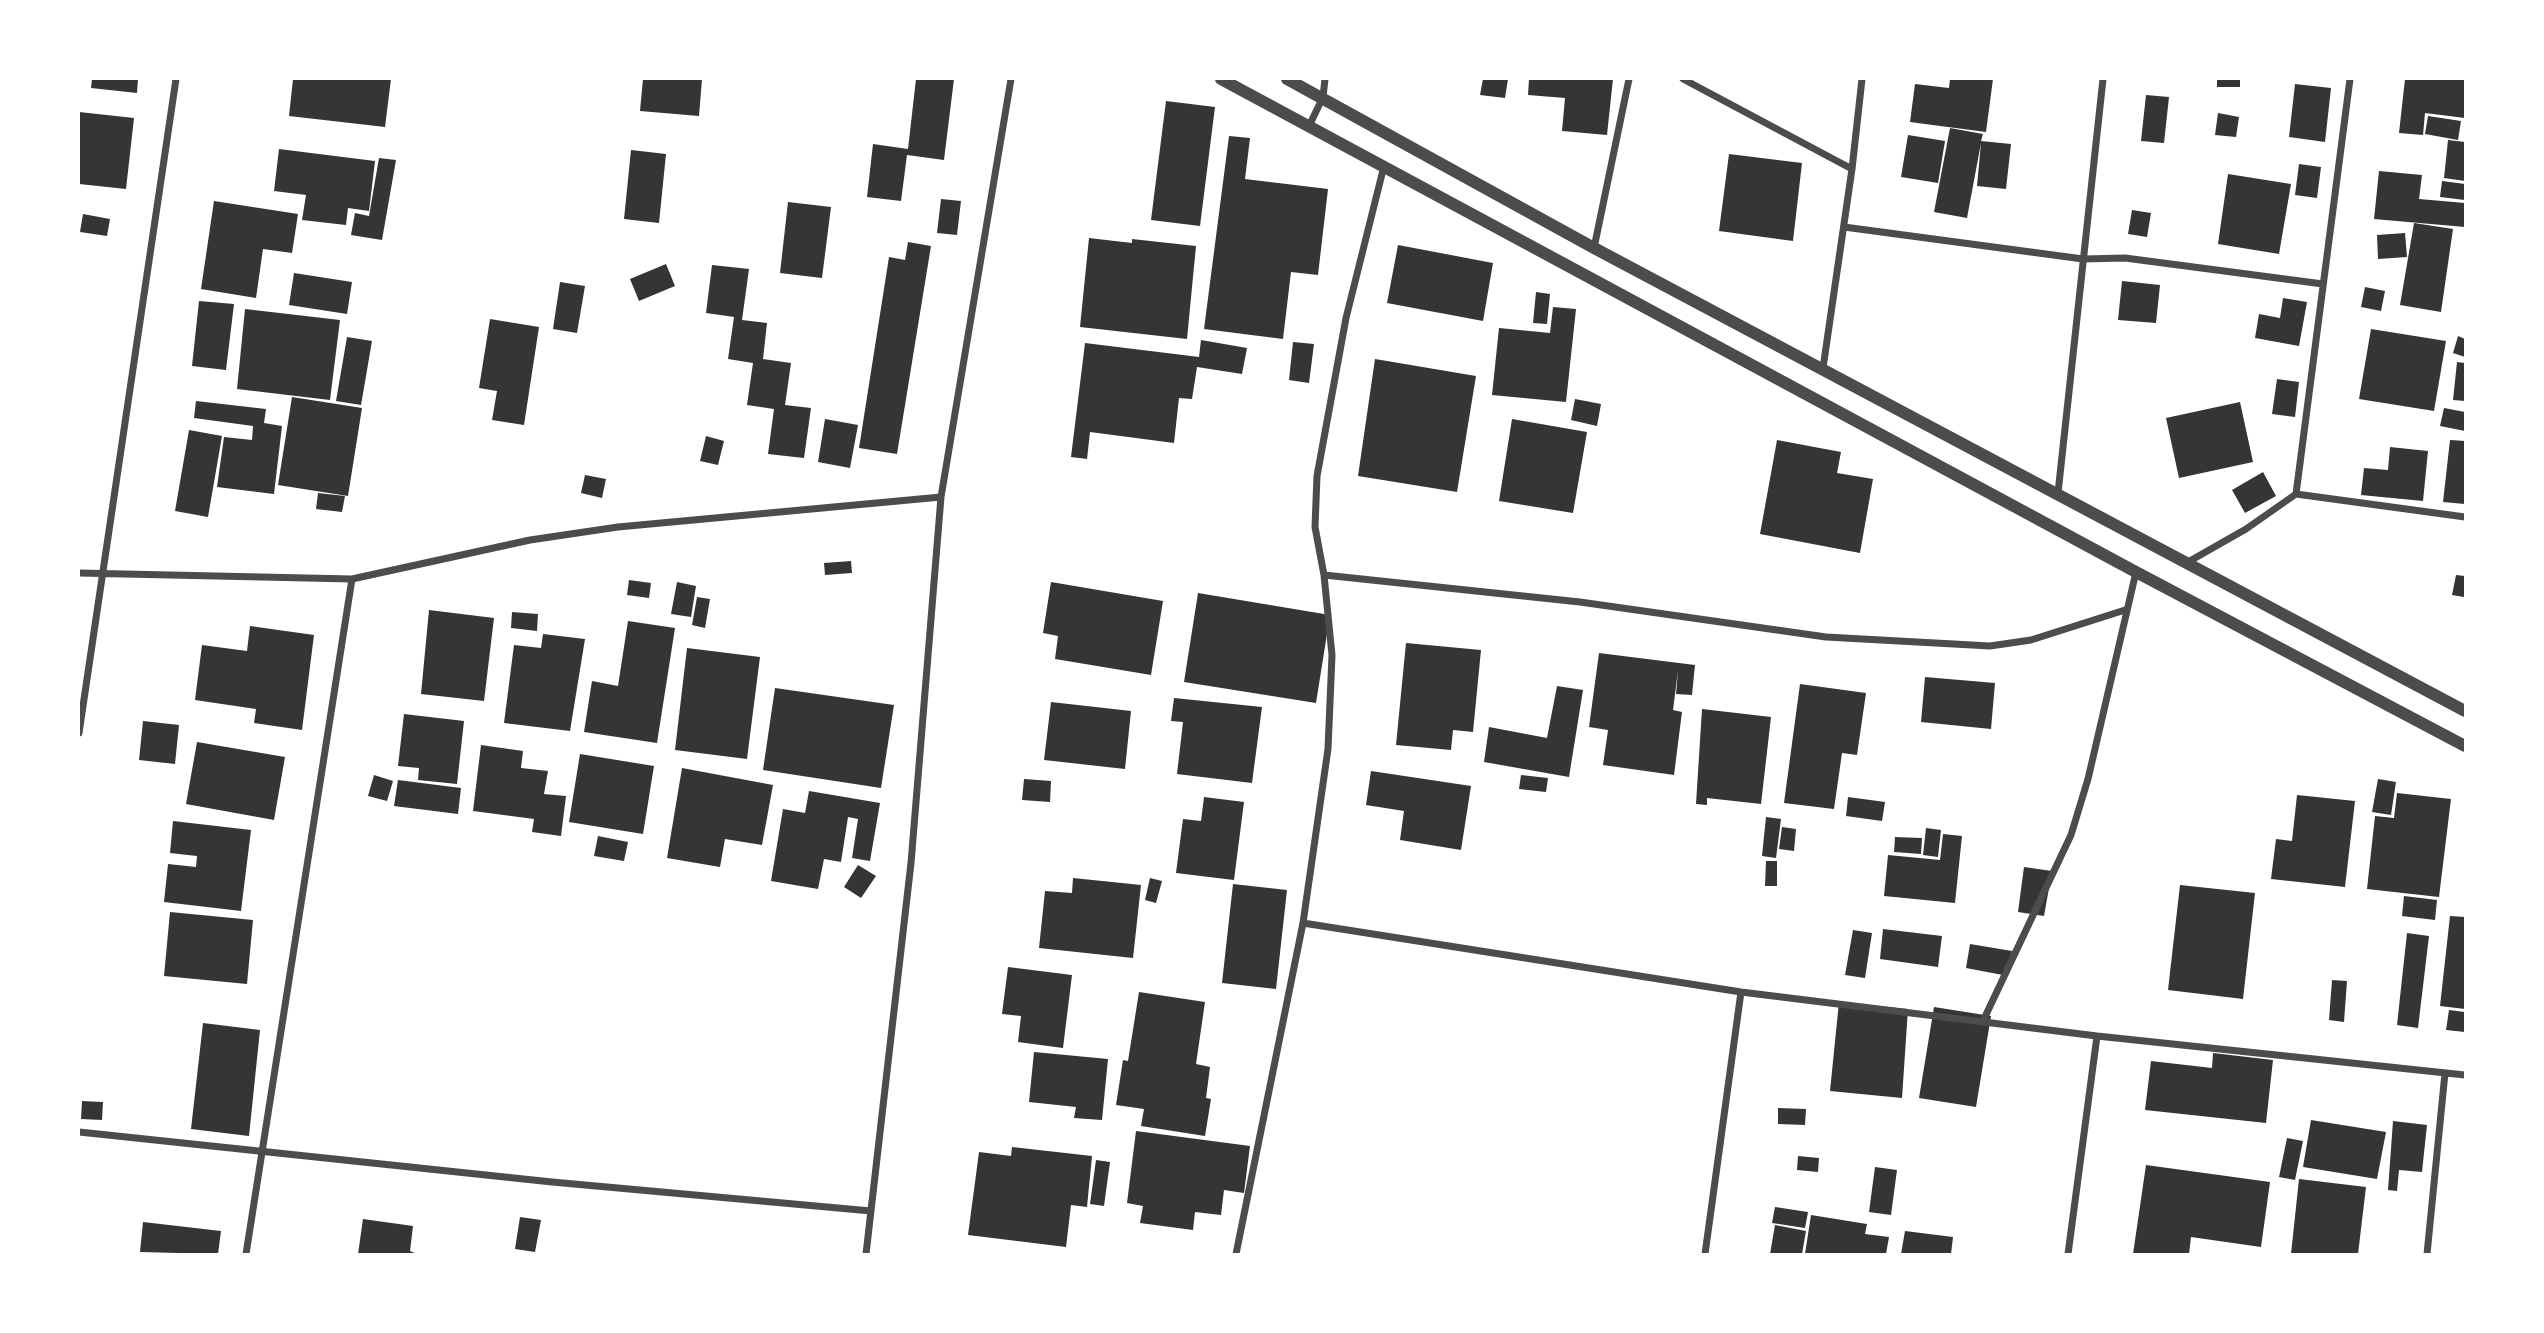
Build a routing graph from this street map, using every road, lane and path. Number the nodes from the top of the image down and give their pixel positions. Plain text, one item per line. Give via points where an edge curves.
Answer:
1 (176, 79) edge
2 (1011, 79) edge
3 (1221, 79) edge
4 (1287, 79) edge
5 (1325, 79) edge
6 (1629, 79) edge
7 (1683, 79) edge
8 (1862, 79) edge
9 (2103, 79) edge
10 (2350, 79) edge
11 (1323, 97) junction
12 (1310, 124) junction
13 (1384, 166) junction
14 (1852, 169) junction
15 (1844, 226) junction
16 (1594, 248) junction
17 (2082, 259) junction
18 (2323, 284) junction
19 (1823, 368) junction
20 (2058, 493) junction
21 (2296, 494) junction
22 (941, 497) junction
23 (2465, 517) edge
24 (2188, 562) junction
25 (2136, 572) junction
26 (79, 573) edge
27 (1324, 575) junction
28 (102, 576) junction
29 (352, 579) junction
30 (2125, 610) junction
31 (2465, 711) edge
32 (79, 733) edge
33 (2465, 746) edge
34 (1303, 923) junction
35 (1741, 992) junction
36 (1983, 1021) junction
37 (2097, 1036) junction
38 (2445, 1073) junction
39 (2465, 1075) edge
40 (79, 1132) edge
41 (263, 1151) junction
42 (871, 1211) junction
43 (246, 1254) edge
44 (866, 1254) edge
45 (1236, 1254) edge
46 (1705, 1254) edge
47 (2068, 1254) edge
48 (2427, 1254) edge

1 - 28 street
2 - 22 street
3 - 12 street
4 - 11 street
5 - 11 street
6 - 16 street
7 - 14 street
8 - 14 street
9 - 17 street
10 - 18 street
11 - 12 street
11 - 16 street
12 - 13 street
13 - 25 street
13 - 27 street via 1346,318 1317,476 1315,527
14 - 15 street
15 - 17 street
15 - 19 street
16 - 19 street
17 - 18 street via 2125,258
17 - 20 street
18 - 21 street
19 - 20 street
20 - 24 street
21 - 23 street
21 - 24 street
22 - 29 street via 618,527 530,540
22 - 42 street via 911,863
24 - 31 street
25 - 30 street
25 - 33 street
26 - 28 street
27 - 30 street via 1580,603 1826,637 1990,646 2031,640
27 - 34 street via 1332,655 1328,749
28 - 29 street
28 - 32 street
29 - 41 street
30 - 36 street via 2071,835
34 - 35 street
34 - 45 street
35 - 36 street
35 - 46 street
36 - 37 street
37 - 38 street
37 - 47 street
38 - 39 street
38 - 48 street
40 - 41 street
41 - 42 street
41 - 43 street
42 - 44 street

